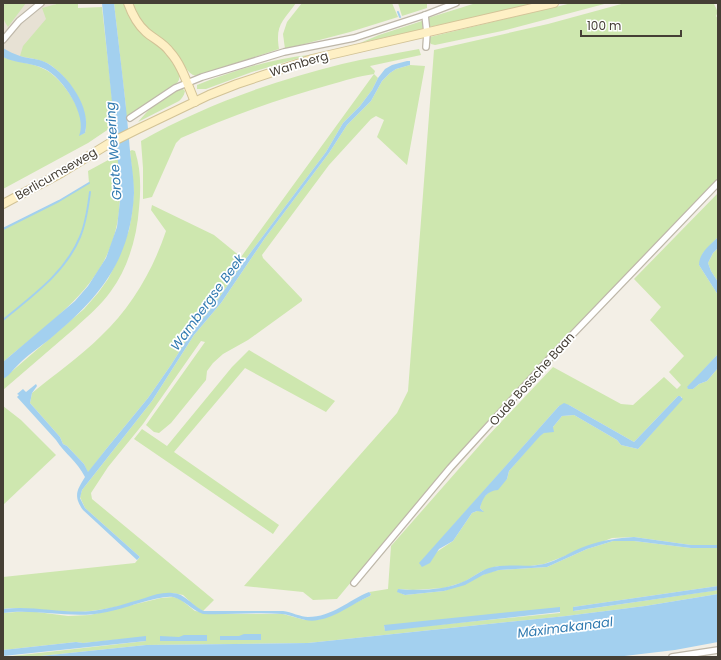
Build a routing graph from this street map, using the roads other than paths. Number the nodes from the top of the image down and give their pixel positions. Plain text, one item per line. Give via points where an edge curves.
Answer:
1 (41, 3) edge
2 (128, 3) edge
3 (456, 3) edge
4 (554, 3) edge
5 (425, 15) junction
6 (427, 34) junction
7 (3, 40) edge
8 (426, 47) dead end
9 (187, 83) junction
10 (194, 102) junction
11 (130, 118) dead end
12 (718, 183) edge
13 (3, 204) edge
14 (354, 583) dead end
15 (718, 650) edge
16 (672, 657) edge

1 - 7 street via 19,21
2 - 9 main road via 137,22 172,53
3 - 5 street, Wamberg
4 - 6 main road, Wamberg
5 - 6 street
5 - 9 street, Wamberg via 354,38 284,52
6 - 8 street
6 - 10 main road, Wamberg via 371,44 312,59 237,84
9 - 10 main road
9 - 11 street via 175,88
10 - 13 main road, Berlicumseweg via 110,143
12 - 14 street, Oude Bossche Baan via 549,359 450,468
15 - 16 street

